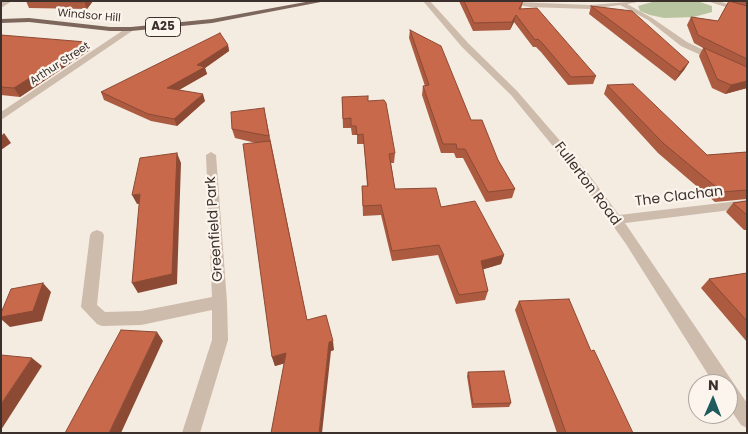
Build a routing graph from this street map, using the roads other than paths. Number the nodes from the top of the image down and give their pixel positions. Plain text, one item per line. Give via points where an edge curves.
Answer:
1 (9, 1) edge
2 (323, 1) edge
3 (426, 1) edge
4 (496, 1) edge
5 (639, 1) edge
6 (710, 1) edge
7 (561, 4) edge
8 (623, 5) junction
9 (1, 6) edge
10 (747, 12) edge
11 (1, 21) edge
12 (132, 29) junction
13 (747, 74) edge
14 (1, 116) edge
15 (211, 155) dead end
16 (747, 204) edge
17 (615, 220) junction
18 (97, 235) dead end
19 (220, 302) junction
20 (717, 374) edge
21 (738, 405) edge
22 (747, 419) edge
23 (191, 433) edge

1 - 9 street
2 - 12 main road, Windsor Hill / A25 via 212,21
3 - 17 street, Fullerton Road via 514,93 583,175
4 - 7 street
5 - 8 street
6 - 10 street
7 - 8 street
8 - 13 street via 650,19 684,44
11 - 12 main road, Windsor Hill / A25 via 29,20
12 - 14 street, Arthur Street
15 - 19 street, Greenfield Park
16 - 17 street, The Clachan
17 - 20 street, Fullerton Road
18 - 19 street, Greenfield Park via 88,307 102,318 141,318
19 - 23 street, Greenfield Park via 220,340
21 - 22 street

